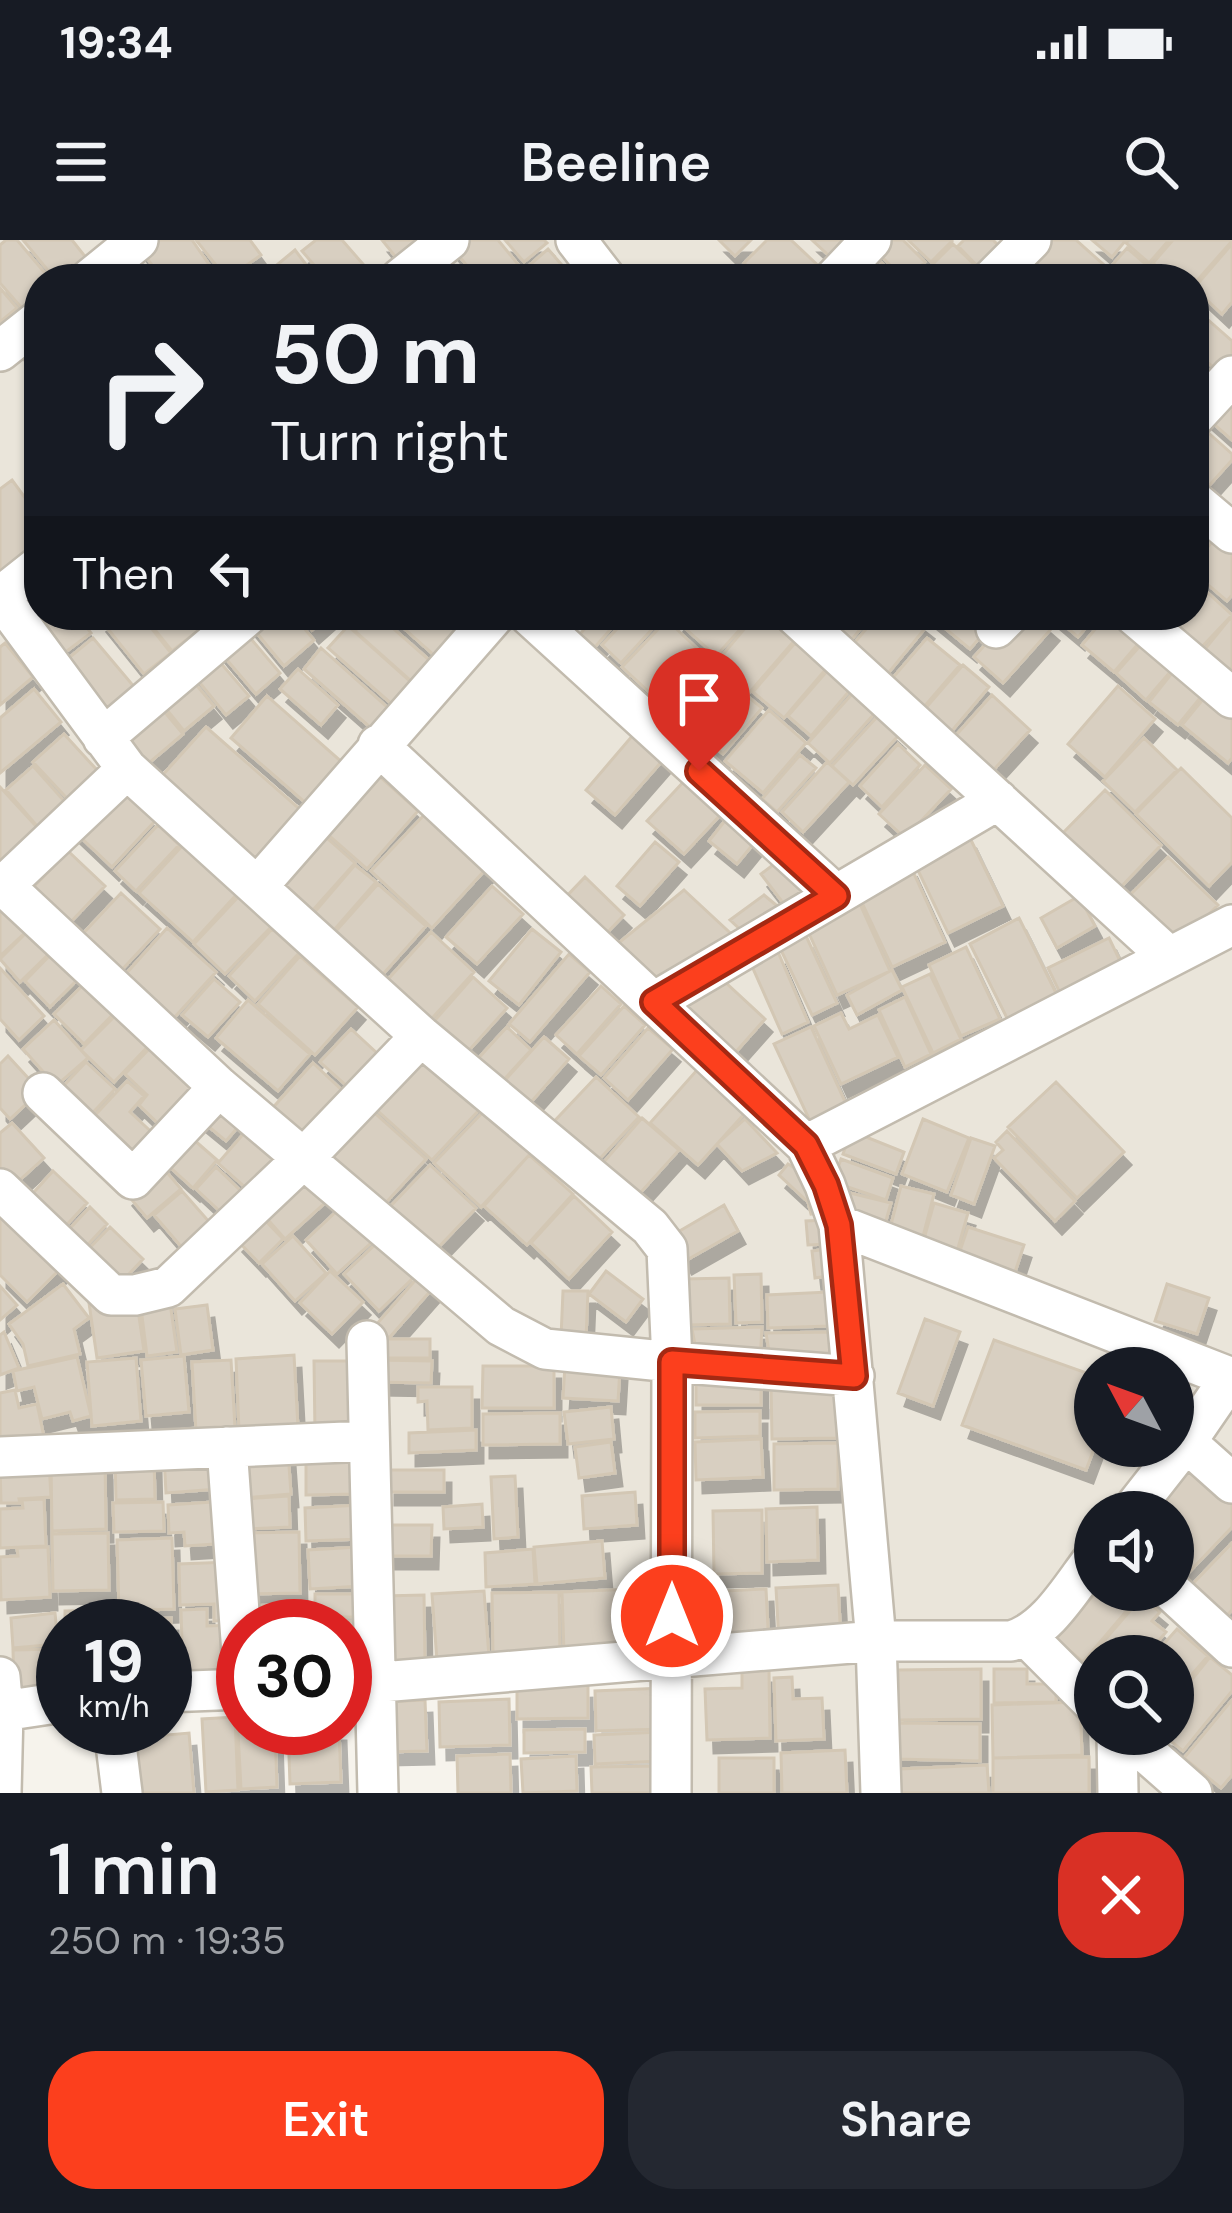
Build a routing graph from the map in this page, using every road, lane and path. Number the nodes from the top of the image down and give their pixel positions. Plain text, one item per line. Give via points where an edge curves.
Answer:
1 (138, 240) edge
2 (449, 240) edge
3 (576, 240) edge
4 (871, 240) edge
5 (1031, 240) edge
6 (108, 264) edge
7 (419, 264) edge
8 (594, 264) edge
9 (848, 264) edge
10 (1007, 264) edge
11 (24, 332) edge
12 (0, 351) edge
13 (1232, 376) edge
14 (1209, 401) edge
15 (1209, 514) edge
16 (1232, 533) edge
17 (24, 578) edge
18 (24, 630) edge
19 (24, 630) edge
20 (230, 630) edge
21 (482, 630) edge
22 (545, 630) edge
23 (811, 630) edge
24 (1152, 630) edge
25 (1232, 698) edge
26 (103, 738) junction
27 (379, 745) junction
28 (127, 770) junction
29 (998, 800) junction
30 (2, 887) edge
31 (256, 887) junction
32 (836, 896) junction
33 (1232, 925) edge
34 (1169, 957) junction
35 (654, 1002) junction
36 (421, 1036) junction
37 (219, 1087) junction
38 (43, 1094) dead end
39 (806, 1145) junction
40 (305, 1157) junction
41 (1, 1192) edge
42 (839, 1225) junction
43 (367, 1341) dead end
44 (672, 1362) junction
45 (854, 1376) junction
46 (1231, 1378) edge
47 (1194, 1431) edge
48 (370, 1441) junction
49 (227, 1447) junction
50 (1194, 1449) edge
51 (0, 1456) edge
52 (1166, 1467) edge
53 (1232, 1483) edge
54 (1148, 1491) edge
55 (1074, 1583) edge
56 (238, 1599) edge
57 (364, 1599) edge
58 (1193, 1611) edge
59 (1027, 1636) junction
60 (875, 1641) junction
61 (1232, 1647) edge
62 (672, 1659) junction
63 (372, 1684) edge
64 (1074, 1684) edge
65 (1, 1694) edge
66 (36, 1699) edge
67 (117, 1755) edge
68 (372, 1755) edge
69 (1120, 1755) edge
70 (1146, 1755) edge
71 (2, 1793) edge
72 (122, 1793) edge
73 (378, 1793) edge
74 (671, 1793) edge
75 (880, 1793) edge
76 (1118, 1793) edge
77 (1192, 1793) edge

1 - 6 street
2 - 7 street
3 - 8 street
4 - 9 street
5 - 10 street
11 - 12 street
13 - 14 street
15 - 16 street
17 - 19 street via 0,597
18 - 26 street
20 - 26 street
21 - 27 street
22 - 32 street
23 - 29 street
24 - 25 street
26 - 28 street
27 - 31 street
27 - 35 street
28 - 30 street
28 - 31 street
29 - 32 street
29 - 34 street
30 - 37 street
31 - 36 street
32 - 35 street
33 - 34 street
34 - 39 street
35 - 39 street
36 - 40 street
36 - 44 street via 650,1227 667,1250
37 - 38 street via 133,1179
37 - 40 street
39 - 42 street
40 - 41 street via 168,1287 135,1294 111,1294
40 - 44 street via 501,1326 545,1349
42 - 45 street
42 - 46 street
43 - 48 street
44 - 45 street
44 - 62 street
45 - 60 street
46 - 47 street
48 - 49 street
48 - 57 street
49 - 51 street
49 - 56 street
50 - 53 street
52 - 54 street
55 - 59 street
58 - 61 street
59 - 60 street
59 - 64 street
60 - 62 street
60 - 75 street
62 - 63 street
62 - 74 street
65 - 66 street
65 - 71 street
67 - 72 street
68 - 73 street
69 - 76 street
70 - 77 street

